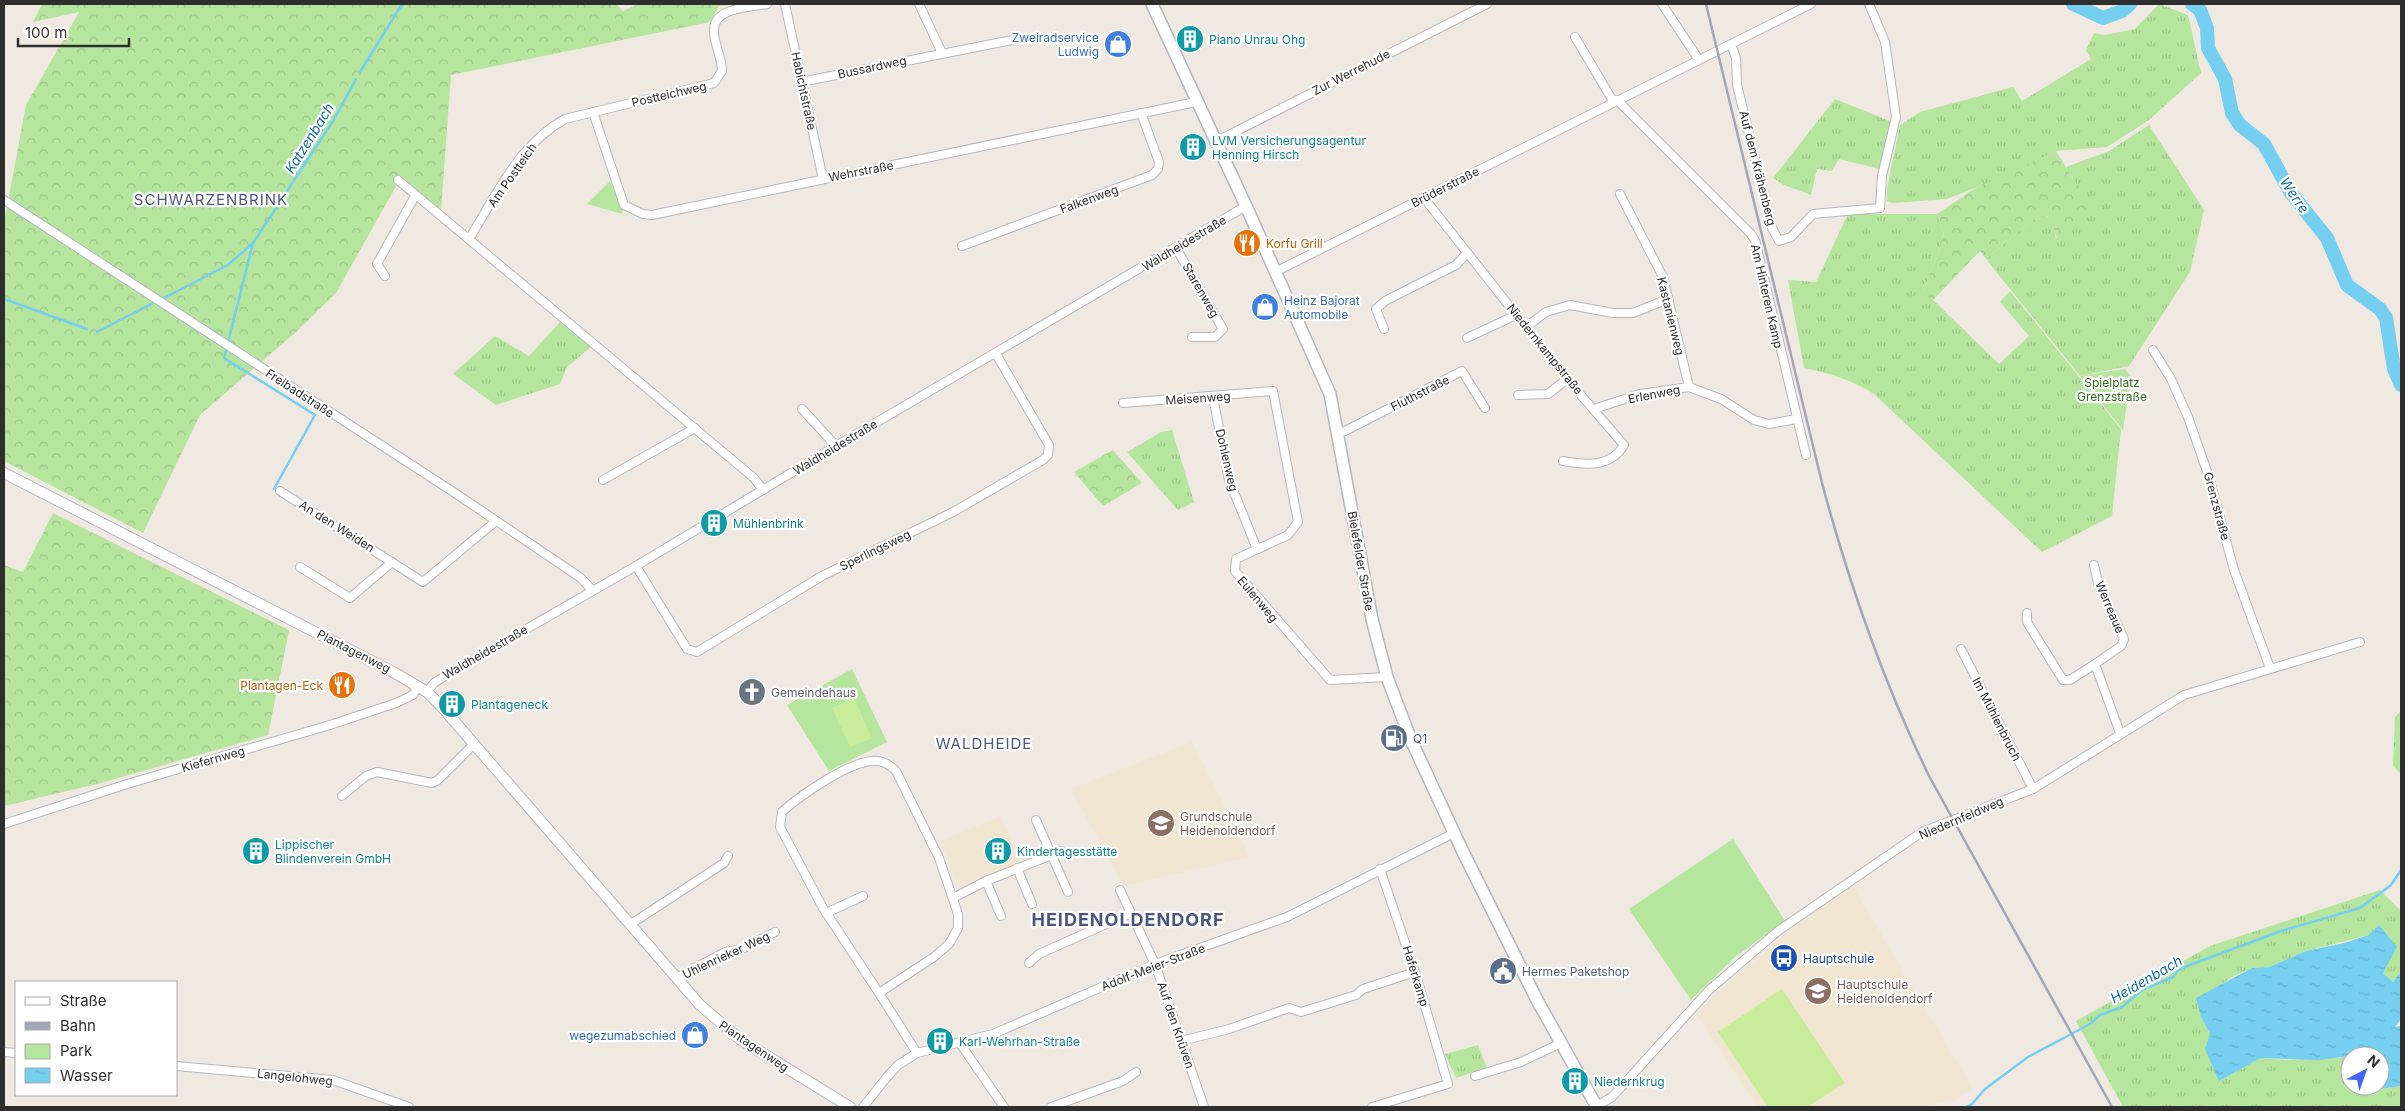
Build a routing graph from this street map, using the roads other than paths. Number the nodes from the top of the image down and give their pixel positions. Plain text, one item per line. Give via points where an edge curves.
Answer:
1 (768, 4) edge
2 (785, 4) edge
3 (919, 4) edge
4 (1152, 4) edge
5 (1487, 4) edge
6 (1662, 4) edge
7 (1811, 4) edge
8 (1869, 4) edge
9 (1575, 37) dead end
10 (1012, 40) dead end
11 (1731, 44) junction
12 (942, 53) junction
13 (1699, 60) junction
14 (801, 82) junction
15 (1615, 101) junction
16 (1196, 102) junction
17 (593, 112) junction
18 (1141, 113) junction
19 (1215, 142) junction
20 (823, 179) junction
21 (398, 180) dead end
22 (1620, 194) dead end
23 (416, 196) junction
24 (1424, 198) junction
25 (4, 200) edge
26 (1246, 206) junction
27 (469, 239) junction
28 (962, 246) dead end
29 (1176, 248) junction
30 (1467, 253) junction
31 (1275, 272) junction
32 (385, 276) dead end
33 (1668, 299) junction
34 (1516, 314) junction
35 (1526, 327) junction
36 (1384, 329) dead end
37 (1192, 337) dead end
38 (1467, 338) dead end
39 (2153, 350) dead end
40 (996, 354) junction
41 (1567, 379) junction
42 (1689, 387) junction
43 (1274, 391) joint
44 (1518, 395) dead end
45 (1213, 397) junction
46 (1123, 403) dead end
47 (1485, 408) dead end
48 (802, 409) dead end
49 (1594, 409) junction
50 (1796, 419) junction
51 (695, 428) junction
52 (1338, 433) junction
53 (836, 446) junction
54 (1806, 455) dead end
55 (1564, 461) dead end
56 (4, 473) edge
57 (603, 480) dead end
58 (763, 490) junction
59 (280, 491) dead end
60 (496, 520) junction
61 (1257, 549) junction
62 (392, 562) junction
63 (2094, 565) dead end
64 (636, 566) junction
65 (300, 567) dead end
66 (592, 590) junction
67 (2027, 613) dead end
68 (2360, 642) dead end
69 (1961, 649) dead end
70 (2094, 664) junction
71 (2270, 668) junction
72 (1387, 677) junction
73 (418, 687) junction
74 (427, 692) junction
75 (2120, 733) junction
76 (474, 744) junction
77 (2032, 789) junction
78 (342, 796) dead end
79 (1036, 820) dead end
80 (4, 824) edge
81 (1454, 834) junction
82 (1062, 850) dead end
83 (1051, 854) junction
84 (728, 856) dead end
85 (1017, 868) junction
86 (1380, 869) junction
87 (986, 881) junction
88 (1120, 890) dead end
89 (1068, 892) dead end
90 (863, 896) dead end
91 (953, 898) junction
92 (1032, 904) dead end
93 (826, 913) junction
94 (1131, 913) junction
95 (1001, 916) dead end
96 (631, 924) junction
97 (775, 932) dead end
98 (1028, 963) dead end
99 (1155, 964) junction
100 (1415, 972) junction
101 (676, 978) junction
102 (879, 993) junction
103 (1182, 1041) junction
104 (959, 1042) junction
105 (1561, 1043) junction
106 (917, 1053) junction
107 (178, 1066) edge
108 (1136, 1072) dead end
109 (1475, 1076) dead end
110 (409, 1107) edge
111 (850, 1107) edge
112 (863, 1107) edge
113 (1004, 1107) edge
114 (1051, 1107) edge
115 (1204, 1107) edge
116 (1372, 1107) edge
117 (1597, 1107) edge

1 - 17 street, Postteichweg via 725,13 716,22 714,29 722,71 714,83
2 - 14 street, Habichtstraße
3 - 12 street
4 - 16 main road, Bielefelder Straße
5 - 19 street, Zur Werrehude
6 - 13 street
7 - 11 street, Brüderstraße
8 - 11 street, Auf dem Krähenberg via 1885,42 1896,117 1882,176 1880,208 1813,214 1791,237 1778,240 1772,228 1737,85 1736,58
9 - 15 street
10 - 12 street, Bussardweg
11 - 13 street, Brüderstraße
12 - 14 street, Bussardweg
13 - 15 street, Brüderstraße
14 - 20 street, Habichtstraße
15 - 24 street, Brüderstraße
15 - 50 street, Am Hinteren Kamp via 1751,234
16 - 18 street, Wehrstraße
16 - 19 main road, Bielefelder Straße
17 - 20 street, Wehrstraße via 624,205 644,214 662,214
17 - 27 street, Am Postteich via 565,120 535,140 523,153
18 - 20 street, Wehrstraße
18 - 28 street, Falkenweg via 1159,162 1152,175
19 - 26 main road, Bielefelder Straße
21 - 23 street
22 - 33 street, Kastanienweg via 1663,277
23 - 27 street
23 - 32 street via 377,264
24 - 30 street, Niedernkampstraße
24 - 31 street, Brüderstraße
25 - 60 street, Freibadstraße
26 - 29 street, Waldheidestraße
26 - 31 main road, Bielefelder Straße
27 - 51 street
29 - 37 street, Starenweg via 1223,329 1215,336
29 - 40 street, Waldheidestraße
30 - 34 street, Niedernkampstraße
30 - 36 street via 1456,266 1385,301 1376,309
31 - 52 main road, Bielefelder Straße via 1324,380
33 - 35 street via 1633,313 1613,313 1570,305 1546,312
33 - 42 street, Kastanienweg
34 - 35 street, Niedernkampstraße
34 - 38 street
35 - 41 street, Niedernkampstraße
39 - 71 street, Grenzstraße via 2188,416 2210,477 2234,570
40 - 53 street, Waldheidestraße
40 - 64 street, Sperlingsweg via 1048,445 1048,455 1043,460 946,515 822,576 697,652 687,649
41 - 44 street via 1548,394
41 - 49 street, Niedernkampstraße
42 - 49 street, Erlenweg via 1640,394
42 - 50 street, Erlenweg via 1721,399 1754,420 1769,424
43 - 45 street, Meisenweg
43 - 61 street, Eulenweg via 1298,522 1288,535
45 - 46 street, Meisenweg
45 - 61 street, Dohlenweg via 1229,480
47 - 52 street, Fluthstraße via 1462,371
48 - 53 street
49 - 55 street, Niedernkampstraße via 1624,445 1620,452 1602,464
50 - 54 street, Am Hinteren Kamp
51 - 57 street
51 - 58 street via 754,478
52 - 72 main road, Bielefelder Straße via 1364,579
53 - 58 street, Waldheidestraße
56 - 73 street, Plantagenweg
58 - 64 street, Waldheidestraße
59 - 62 street, An den Weiden
60 - 62 street, An den Weiden via 423,582
60 - 66 street, Freibadstraße via 580,578
61 - 72 street, Eulenweg via 1236,559 1235,571 1325,676 1330,680
62 - 65 street via 350,598
63 - 70 street, Werreaue via 2098,583 2124,639 2121,646
64 - 66 street, Waldheidestraße
66 - 74 street, Waldheidestraße via 434,683
67 - 70 street, Werreaue via 2027,622 2063,680 2070,680
68 - 71 street, Niedernfeldweg
69 - 77 street, Im Mühlenbruch
70 - 75 street
71 - 75 street, Niedernfeldweg via 2184,695
72 - 81 main road, Bielefelder Straße via 1423,770
73 - 74 street, Plantagenweg
73 - 80 street, Kiefernweg via 413,695 396,703 330,725
74 - 76 street, Plantagenweg
75 - 77 street, Niedernfeldweg
76 - 78 street via 432,783 377,772 366,776
76 - 96 street, Plantagenweg
77 - 117 street, Niedernfeldweg via 1922,832 1781,929 1709,990 1612,1097
79 - 83 street
81 - 86 street, Adolf-Meier-Straße
81 - 105 main road, Bielefelder Straße
82 - 83 street
83 - 85 street
83 - 89 street
84 - 96 street via 724,864
85 - 87 street
85 - 92 street
86 - 99 street, Adolf-Meier-Straße via 1286,917
86 - 100 street, Haferkamp
87 - 91 street
87 - 95 street
88 - 94 street, Auf den Knüven
90 - 93 street
91 - 93 street via 939,858 896,771 890,765 874,760 860,763 831,778 782,812 780,827
91 - 102 street via 958,928 949,944
93 - 102 street
94 - 98 street via 1039,954
94 - 99 street, Auf den Knüven
96 - 101 street, Plantagenweg
97 - 101 street, Uhlenrieker Weg via 742,949 725,952
99 - 103 street, Auf den Knüven
99 - 104 street, Adolf-Meier-Straße via 992,1034
100 - 103 street via 1309,1010 1301,1012 1289,1008
100 - 116 street, Haferkamp via 1448,1084
101 - 111 street, Plantagenweg via 726,1029
102 - 106 street
103 - 115 street, Auf den Knüven
104 - 106 street, Adolf-Meier-Straße
104 - 113 street
105 - 109 street via 1521,1062
105 - 117 main road, Bielefelder Straße
106 - 112 street, Adolf-Meier-Straße via 898,1065
107 - 110 street, Langelohweg via 333,1080
108 - 114 street via 1123,1081

